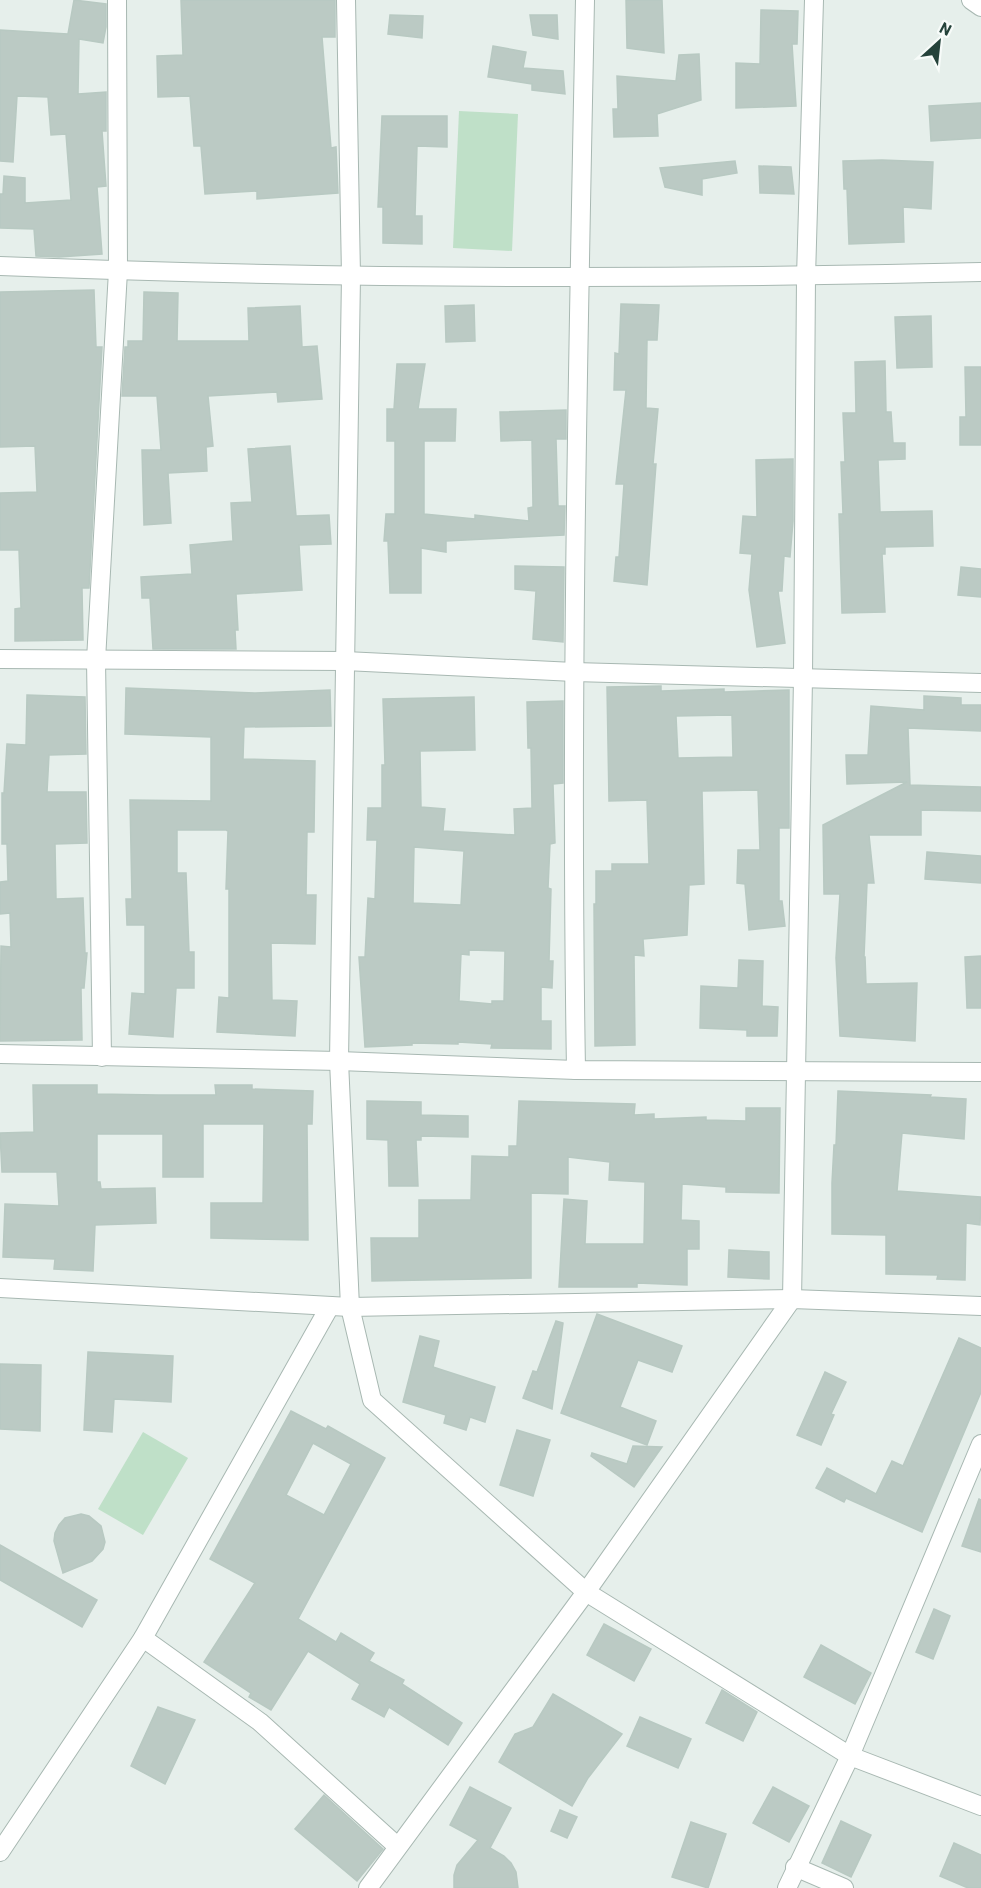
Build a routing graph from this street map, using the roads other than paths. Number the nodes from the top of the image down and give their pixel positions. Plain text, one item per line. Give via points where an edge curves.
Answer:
1 (117, 0) edge
2 (346, 0) edge
3 (585, 0) edge
4 (814, 0) edge
5 (971, 0) edge
6 (981, 7) edge
7 (0, 266) edge
8 (118, 271) junction
9 (981, 272) edge
10 (351, 276) junction
11 (580, 277) junction
12 (806, 277) junction
13 (0, 659) edge
14 (96, 660) junction
15 (345, 661) junction
16 (574, 672) junction
17 (804, 678) junction
18 (981, 683) edge
19 (0, 1054) edge
20 (102, 1057) junction
21 (339, 1060) junction
22 (576, 1070) junction
23 (796, 1071) junction
24 (981, 1072) edge
25 (0, 1288) edge
26 (792, 1299) junction
27 (330, 1306) junction
28 (981, 1306) edge
29 (350, 1307) junction
30 (981, 1444) edge
31 (586, 1592) junction
32 (143, 1638) junction
33 (850, 1756) junction
34 (981, 1806) edge
35 (397, 1846) junction
36 (0, 1852) edge
37 (795, 1867) junction
38 (368, 1888) edge
39 (787, 1888) edge
40 (844, 1888) edge

1 - 8 street
2 - 10 street
3 - 11 street
4 - 12 street
5 - 6 street
7 - 8 street
8 - 10 street
8 - 14 street
9 - 12 street
10 - 11 street
10 - 15 street
11 - 12 street
11 - 16 street
12 - 17 street
13 - 14 street
14 - 15 street
14 - 20 street
15 - 16 street
15 - 21 street
16 - 17 street
16 - 22 street
17 - 18 street
17 - 23 street
19 - 20 street
20 - 21 street
21 - 22 street
21 - 29 street
22 - 23 street
23 - 24 street
23 - 26 street
25 - 27 street
26 - 28 street
26 - 29 street
26 - 31 street
27 - 29 street
27 - 32 street
29 - 31 street via 372,1400
30 - 33 street
31 - 33 street
31 - 35 street
32 - 35 street via 260,1722
32 - 36 street
33 - 34 street
33 - 37 street
35 - 38 street
37 - 39 street
37 - 40 street

